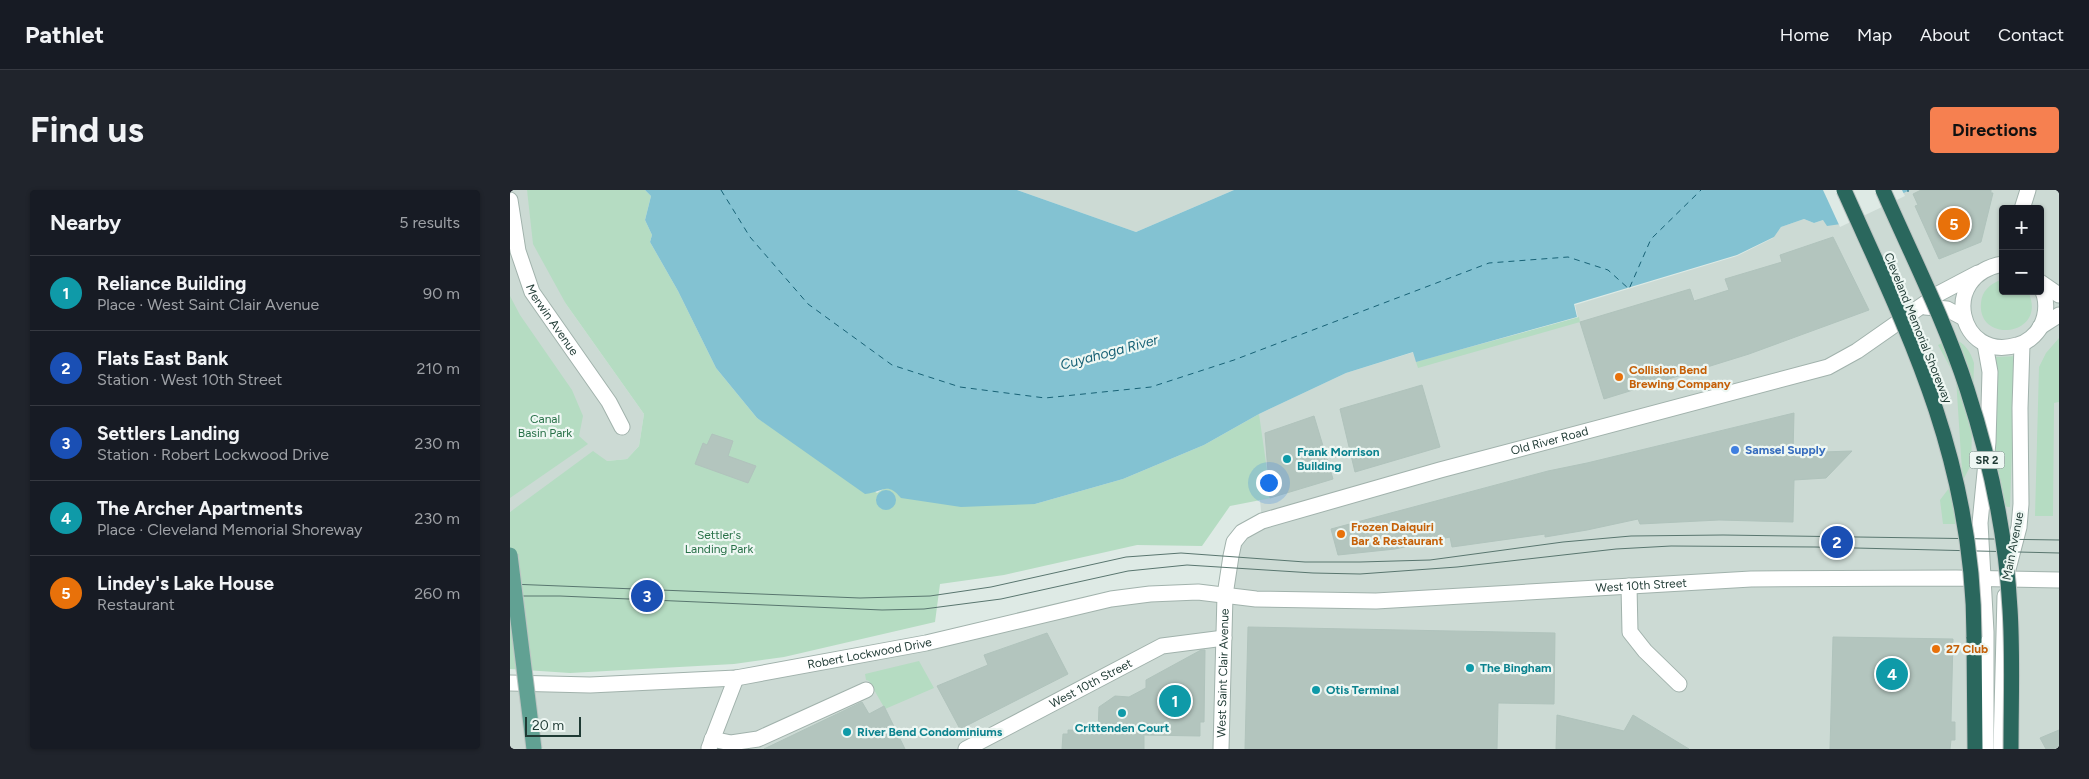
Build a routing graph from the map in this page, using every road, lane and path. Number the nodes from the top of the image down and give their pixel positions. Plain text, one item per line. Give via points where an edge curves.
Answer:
1 (1844, 190) edge
2 (1882, 190) edge
3 (2028, 190) edge
4 (510, 200) edge
5 (2023, 205) edge
6 (1999, 265) edge
7 (1978, 273) junction
8 (2044, 286) edge
9 (2043, 295) edge
10 (2059, 295) edge
11 (1914, 310) junction
12 (2059, 315) edge
13 (1964, 318) junction
14 (2040, 327) junction
15 (1986, 344) junction
16 (2022, 344) junction
17 (622, 427) dead end
18 (510, 554) edge
19 (1983, 578) junction
20 (2006, 579) junction
21 (2059, 580) edge
22 (1628, 586) junction
23 (1225, 595) junction
24 (1224, 638) junction
25 (736, 678) junction
26 (510, 683) edge
27 (1679, 684) dead end
28 (866, 690) dead end
29 (710, 744) edge
30 (534, 749) edge
31 (966, 749) edge
32 (1221, 749) edge
33 (1975, 749) edge
34 (1986, 749) edge
35 (2000, 749) edge
36 (2010, 749) edge

1 - 33 highway, Cleveland Memorial Shoreway / SR 2, bridge via 1916,356 1954,474 1967,542 1974,612
2 - 36 highway, Cleveland Memorial Shoreway / SR 2, bridge via 1954,352 1993,484 2010,607
3 - 5 street
4 - 17 street, Merwin Avenue via 518,251 532,292 609,402
6 - 7 street, Old River Road
7 - 11 street, Old River Road
7 - 13 street via 1964,294
8 - 10 street
9 - 14 street via 2045,315
11 - 13 street via 1928,306 1946,309
11 - 23 street, Old River Road via 1857,351 1828,367 1440,470 1256,524 1242,532 1234,542
12 - 14 street
13 - 15 street via 1972,333
14 - 16 street
15 - 16 street via 2010,348
15 - 19 street, Main Avenue via 1990,372 1988,442 1980,523
16 - 20 street, Main Avenue via 2021,504 2019,527
18 - 30 main road, bridge
19 - 20 street, West 10th Street
19 - 22 street, West 10th Street via 1789,578
19 - 34 street, Main Avenue
20 - 21 street, West 10th Street
20 - 35 street, Main Avenue
22 - 23 street, West 10th Street via 1376,601 1256,599
22 - 27 street via 1630,632 1644,651
23 - 24 street, West Saint Clair Avenue
23 - 25 street, Robert Lockwood Drive via 1190,592 1111,600 926,643
24 - 31 street, West 10th Street via 1162,646
24 - 32 street, West Saint Clair Avenue
25 - 26 street, Robert Lockwood Drive via 590,685
25 - 29 street
28 - 29 street via 758,739

